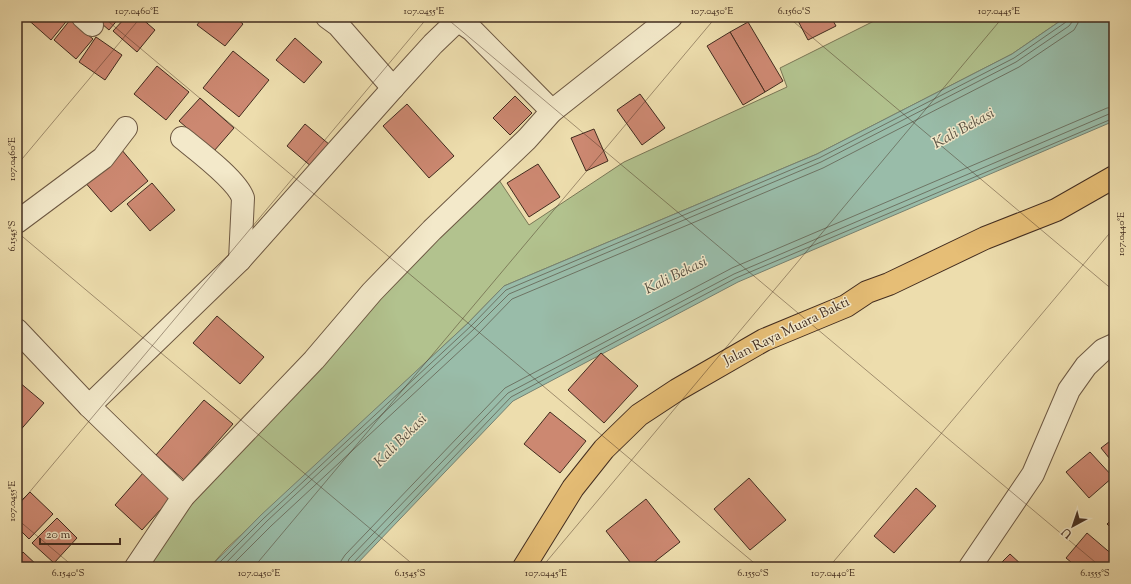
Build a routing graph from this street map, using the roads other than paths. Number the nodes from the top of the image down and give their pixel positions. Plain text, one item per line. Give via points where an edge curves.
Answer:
1 (327, 17) edge
2 (671, 17) edge
3 (455, 19) edge
4 (393, 88) junction
5 (552, 111) junction
6 (126, 128) dead end
7 (182, 138) dead end
8 (1114, 177) edge
9 (17, 222) edge
10 (240, 260) junction
11 (17, 330) edge
12 (1114, 345) edge
13 (88, 406) junction
14 (183, 497) junction
15 (136, 567) edge
16 (524, 567) edge
17 (970, 567) edge

1 - 4 street via 338,25
2 - 5 street
3 - 4 street
3 - 5 street via 472,30
4 - 10 street
5 - 14 street via 527,139 436,226 372,292 314,360
6 - 9 street via 103,158
7 - 10 street via 232,181 241,192 243,198
8 - 16 main road, Jalan Raya Muara Bakti via 1056,210 985,238 889,284 866,292 846,306 764,340 639,415 604,449 573,488
10 - 13 street
11 - 13 street
12 - 17 street via 1103,350 1069,390 1033,474
13 - 14 street
14 - 15 street

